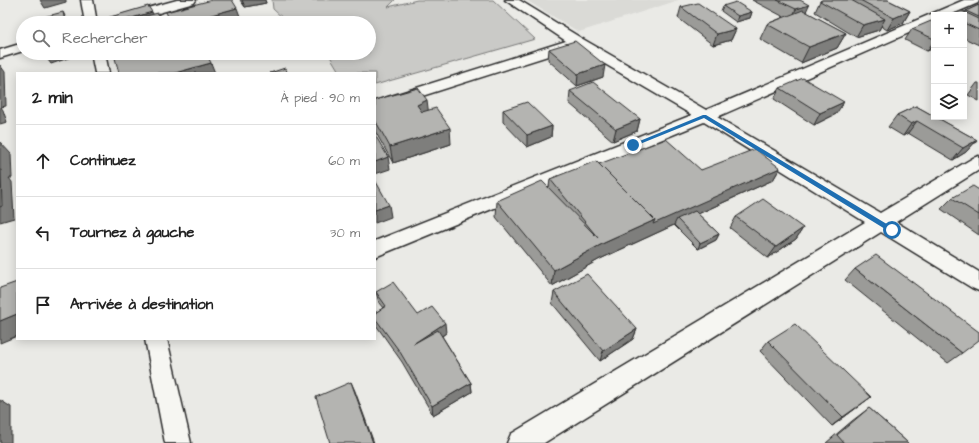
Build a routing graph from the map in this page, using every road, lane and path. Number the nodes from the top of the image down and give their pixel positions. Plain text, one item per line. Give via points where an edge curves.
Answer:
1 (87, 0) edge
2 (190, 0) edge
3 (511, 0) edge
4 (974, 0) edge
5 (946, 12) edge
6 (90, 16) edge
7 (134, 16) edge
8 (931, 18) edge
9 (576, 42) junction
10 (16, 49) edge
11 (0, 54) edge
12 (99, 60) edge
13 (102, 72) edge
14 (376, 106) edge
15 (704, 116) junction
16 (979, 162) edge
17 (880, 223) junction
18 (376, 248) edge
19 (979, 282) edge
20 (156, 340) edge
21 (178, 443) edge
22 (520, 443) edge

1 - 6 street
2 - 7 street
3 - 9 street
4 - 5 street
8 - 15 street
9 - 14 street
9 - 15 street
10 - 11 street
12 - 13 street
15 - 17 street
15 - 18 street
16 - 17 street
17 - 19 street
17 - 22 street
20 - 21 street

